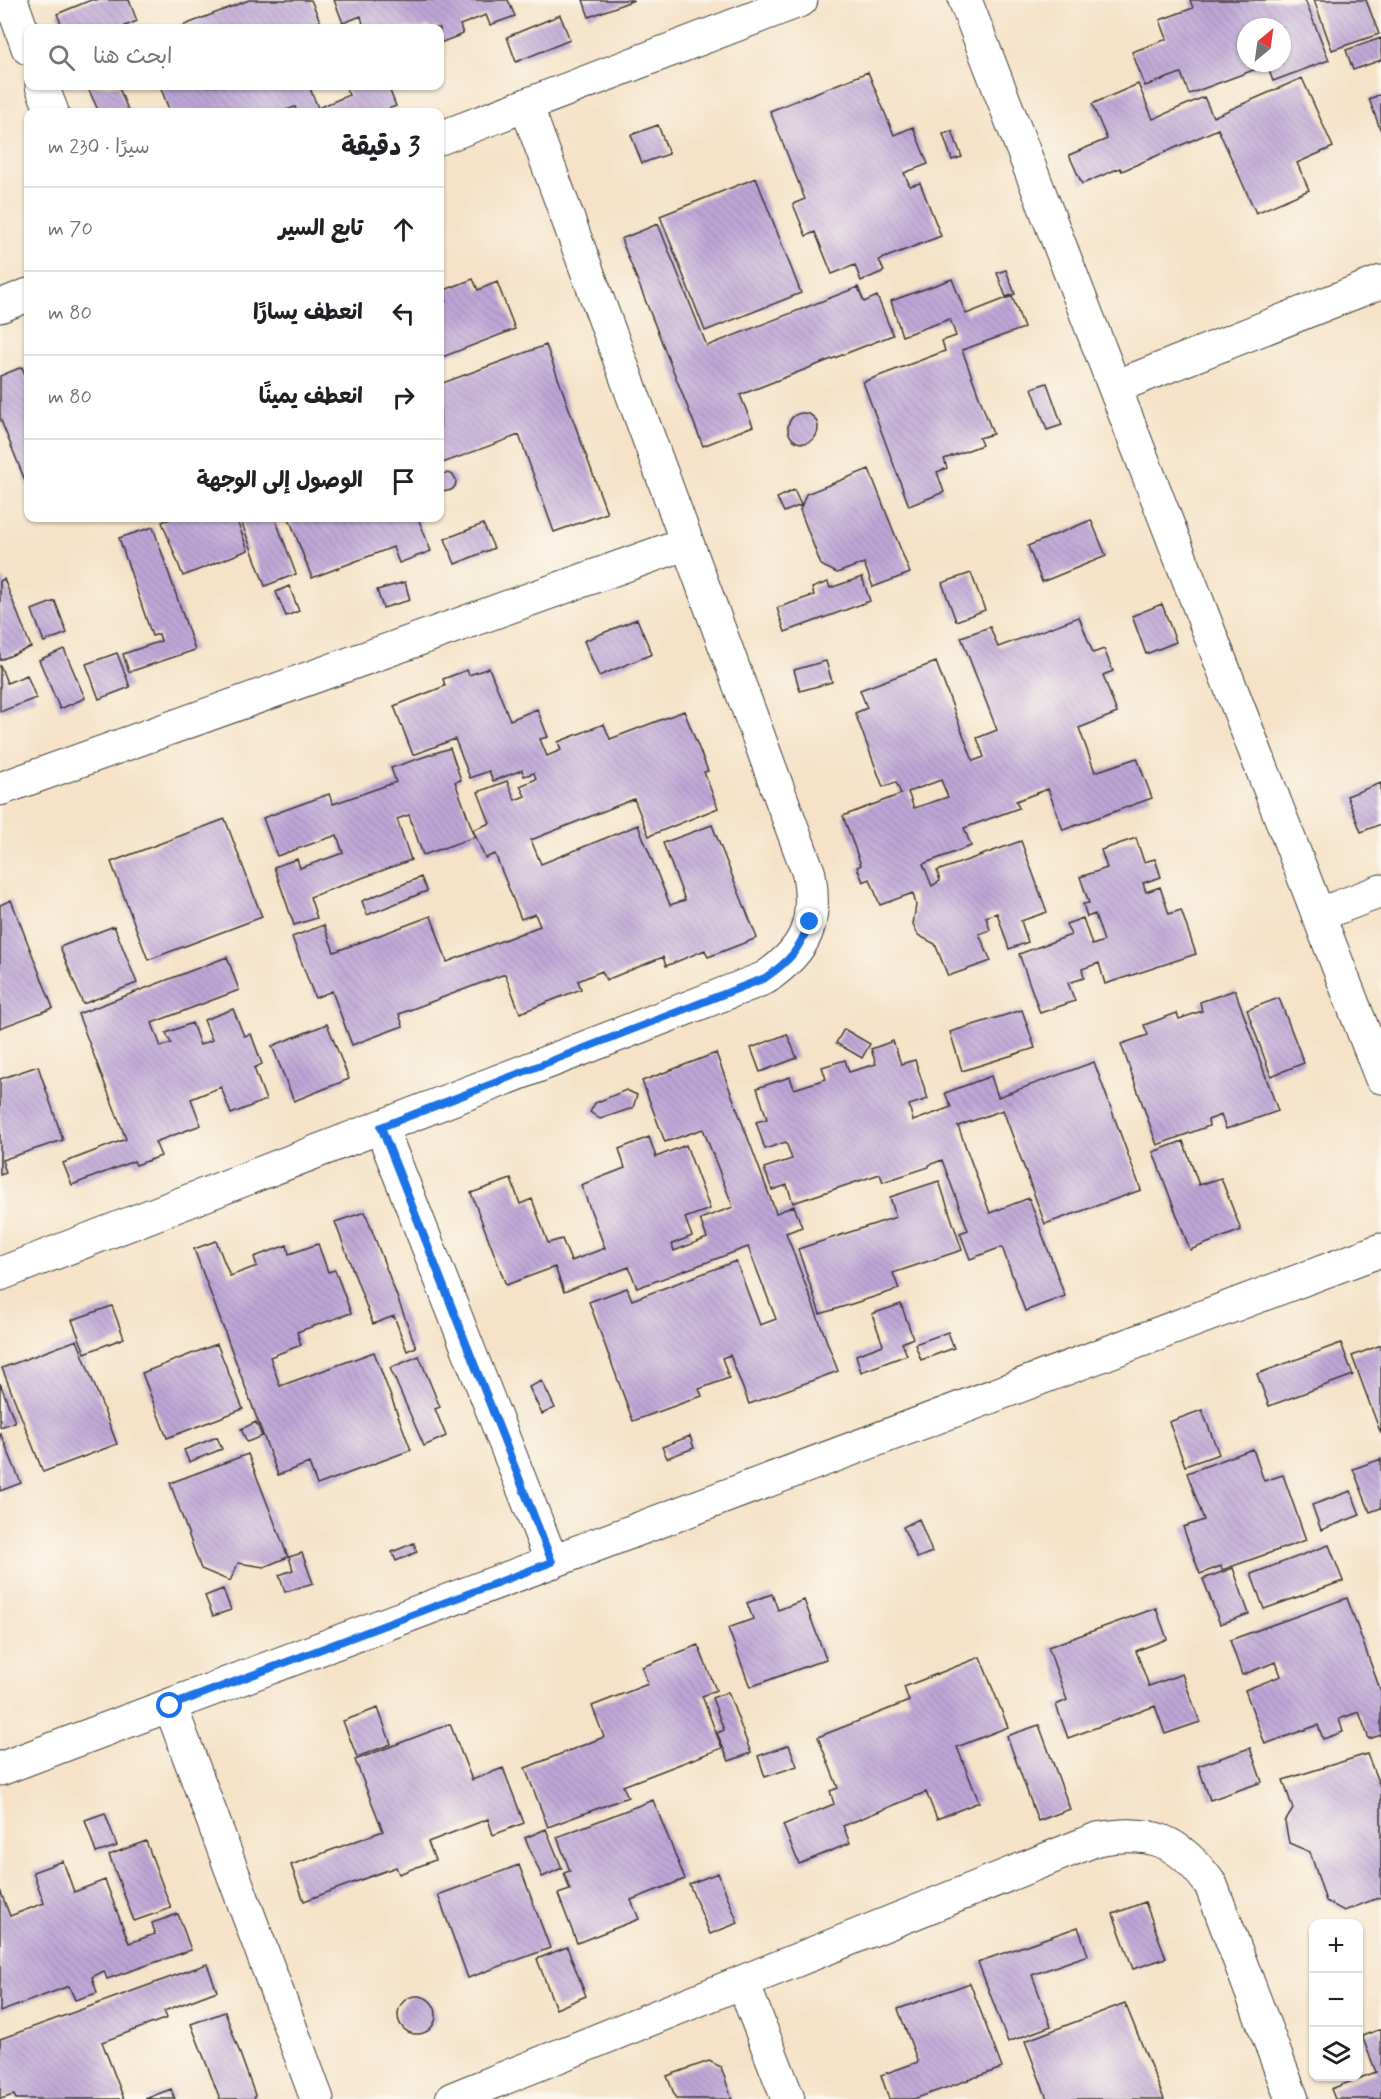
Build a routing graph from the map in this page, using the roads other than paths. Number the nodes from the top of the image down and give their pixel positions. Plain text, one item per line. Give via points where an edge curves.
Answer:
1 (11, 0) edge
2 (801, 0) edge
3 (965, 0) edge
4 (24, 37) edge
5 (44, 90) edge
6 (526, 105) junction
7 (50, 108) edge
8 (444, 136) edge
9 (1381, 282) edge
10 (24, 297) edge
11 (0, 306) edge
12 (1115, 387) junction
13 (687, 543) junction
14 (0, 789) edge
15 (1381, 891) edge
16 (1318, 915) junction
17 (1381, 1077) edge
18 (381, 1127) junction
19 (1381, 1250) edge
20 (0, 1274) edge
21 (552, 1562) junction
22 (170, 1706) junction
23 (0, 1769) edge
24 (743, 1983) junction
25 (317, 2099) edge
26 (452, 2099) edge
27 (788, 2099) edge
28 (1292, 2099) edge

1 - 4 street
2 - 6 street
3 - 12 street
5 - 7 street
6 - 8 street
6 - 13 street
9 - 12 street
10 - 11 street
12 - 16 street
13 - 14 street
13 - 18 street via 809,873 813,898 810,922 801,945 786,963 765,978
15 - 16 street
16 - 17 street
18 - 20 street
18 - 21 street
19 - 21 street
21 - 22 street
22 - 23 street
22 - 25 street
24 - 26 street
24 - 27 street
24 - 28 street via 1097,1839 1123,1834 1150,1837 1175,1847 1196,1863 1211,1885

